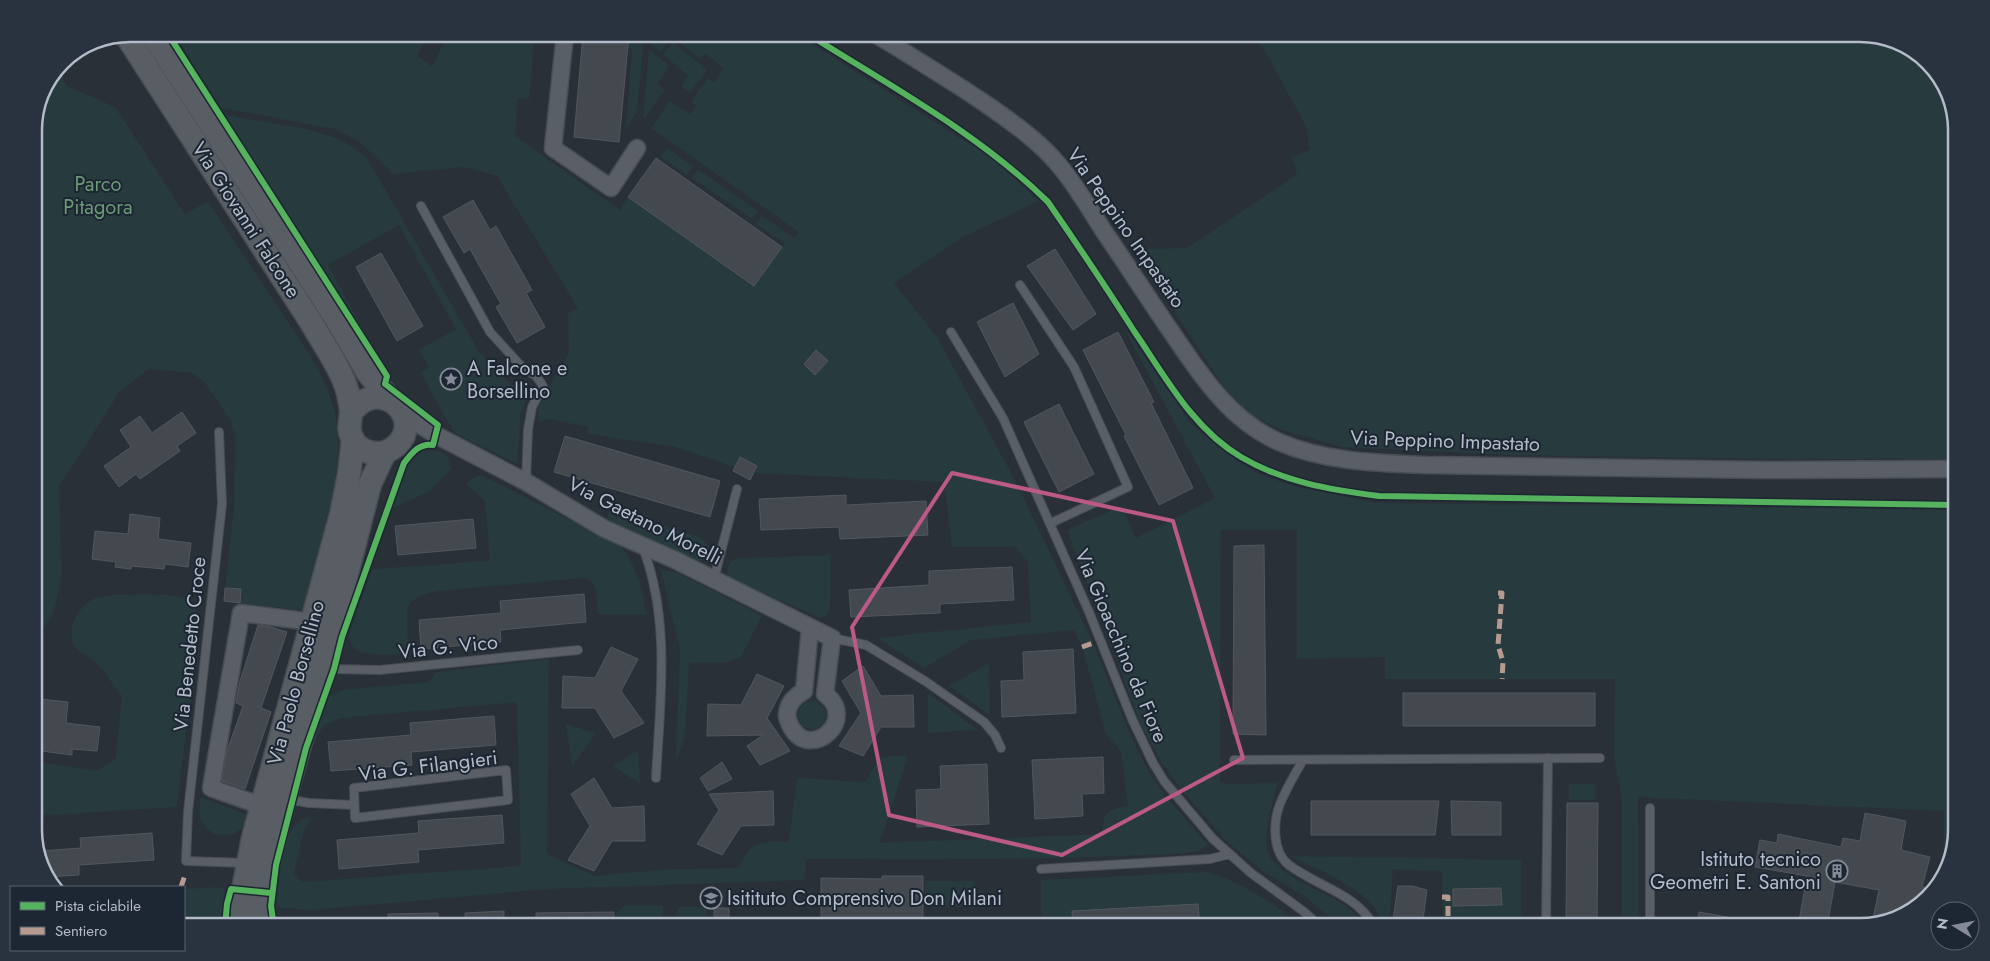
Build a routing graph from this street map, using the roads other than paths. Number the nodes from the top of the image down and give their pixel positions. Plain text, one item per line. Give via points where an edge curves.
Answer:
1 (131, 42) edge
2 (157, 42) edge
3 (564, 42) edge
4 (887, 42) edge
5 (637, 148) dead end
6 (421, 206) dead end
7 (1020, 285) dead end
8 (951, 332) dead end
9 (395, 403) junction
10 (351, 413) junction
11 (219, 432) dead end
12 (436, 434) junction
13 (352, 439) junction
14 (392, 447) junction
15 (1947, 470) edge
16 (526, 482) junction
17 (737, 489) dead end
18 (1051, 523) junction
19 (643, 546) junction
20 (714, 579) junction
21 (313, 622) junction
22 (810, 628) junction
23 (832, 638) junction
24 (578, 650) dead end
25 (321, 665) junction
26 (1001, 748) dead end
27 (1548, 758) junction
28 (1600, 758) dead end
29 (1234, 760) dead end
30 (1303, 760) junction
31 (656, 778) dead end
32 (285, 798) junction
33 (354, 805) junction
34 (262, 806) junction
35 (1650, 808) dead end
36 (1230, 854) junction
37 (248, 863) junction
38 (1041, 869) dead end
39 (241, 918) edge
40 (263, 918) edge
41 (1311, 918) edge
42 (1370, 918) edge
43 (1546, 918) edge
44 (1650, 918) edge

1 - 10 street, Via Giovanni Falcone via 311,322 343,378
2 - 9 street, Via Giovanni Falcone via 368,373
3 - 5 street via 553,148 611,188
4 - 15 street, Via Peppino Impastato via 962,88 1038,142 1084,200 1221,401 1244,422 1279,442 1331,457 1428,465
6 - 16 lane via 490,332 543,386 532,407
7 - 18 lane via 1074,368 1128,487
8 - 18 lane, Via Gioacchino da Fiore via 1003,418
9 - 10 street via 383,397 373,397 357,405
9 - 12 street, Via Gaetano Morelli
9 - 14 street via 404,414 406,424 404,433
10 - 13 street via 349,431
11 - 37 lane, Via Benedetto Croce via 222,504 188,812 186,861
12 - 14 street via 413,437
12 - 16 street, Via Gaetano Morelli
13 - 14 street via 358,447 375,453
13 - 21 street, Via Paolo Borsellino via 341,515
14 - 25 street, Via Paolo Borsellino via 370,484
16 - 19 street, Via Gaetano Morelli via 605,529
17 - 20 lane
18 - 36 lane, Via Gioacchino da Fiore via 1153,763 1164,782
19 - 20 street, Via Gaetano Morelli
19 - 31 lane via 651,568 662,647
20 - 22 street, Via Gaetano Morelli
21 - 34 street, Via Paolo Borsellino
21 - 34 street via 241,613 211,788
22 - 23 street, Via Gaetano Morelli
22 - 23 street via 804,691 791,702 787,715 789,724 802,738 824,737 836,721 834,704 825,694
23 - 26 lane, Via Gaetano Morelli via 866,645 925,681 984,722
24 - 25 lane, Via G. Vico via 380,670 334,669
25 - 32 street, Via Paolo Borsellino
27 - 28 lane
27 - 30 lane
27 - 43 lane
29 - 30 lane
30 - 42 lane via 1280,805 1275,826 1278,848 1288,864 1350,899
32 - 33 lane via 309,803
32 - 40 street, Via Paolo Borsellino via 268,864
33 - 33 lane, Via G. Filangieri via 355,818 508,800 506,770 354,788
34 - 37 street, Via Paolo Borsellino
35 - 44 lane
36 - 38 lane via 1210,859
36 - 41 lane, Via Gioacchino da Fiore
37 - 39 street, Via Paolo Borsellino

